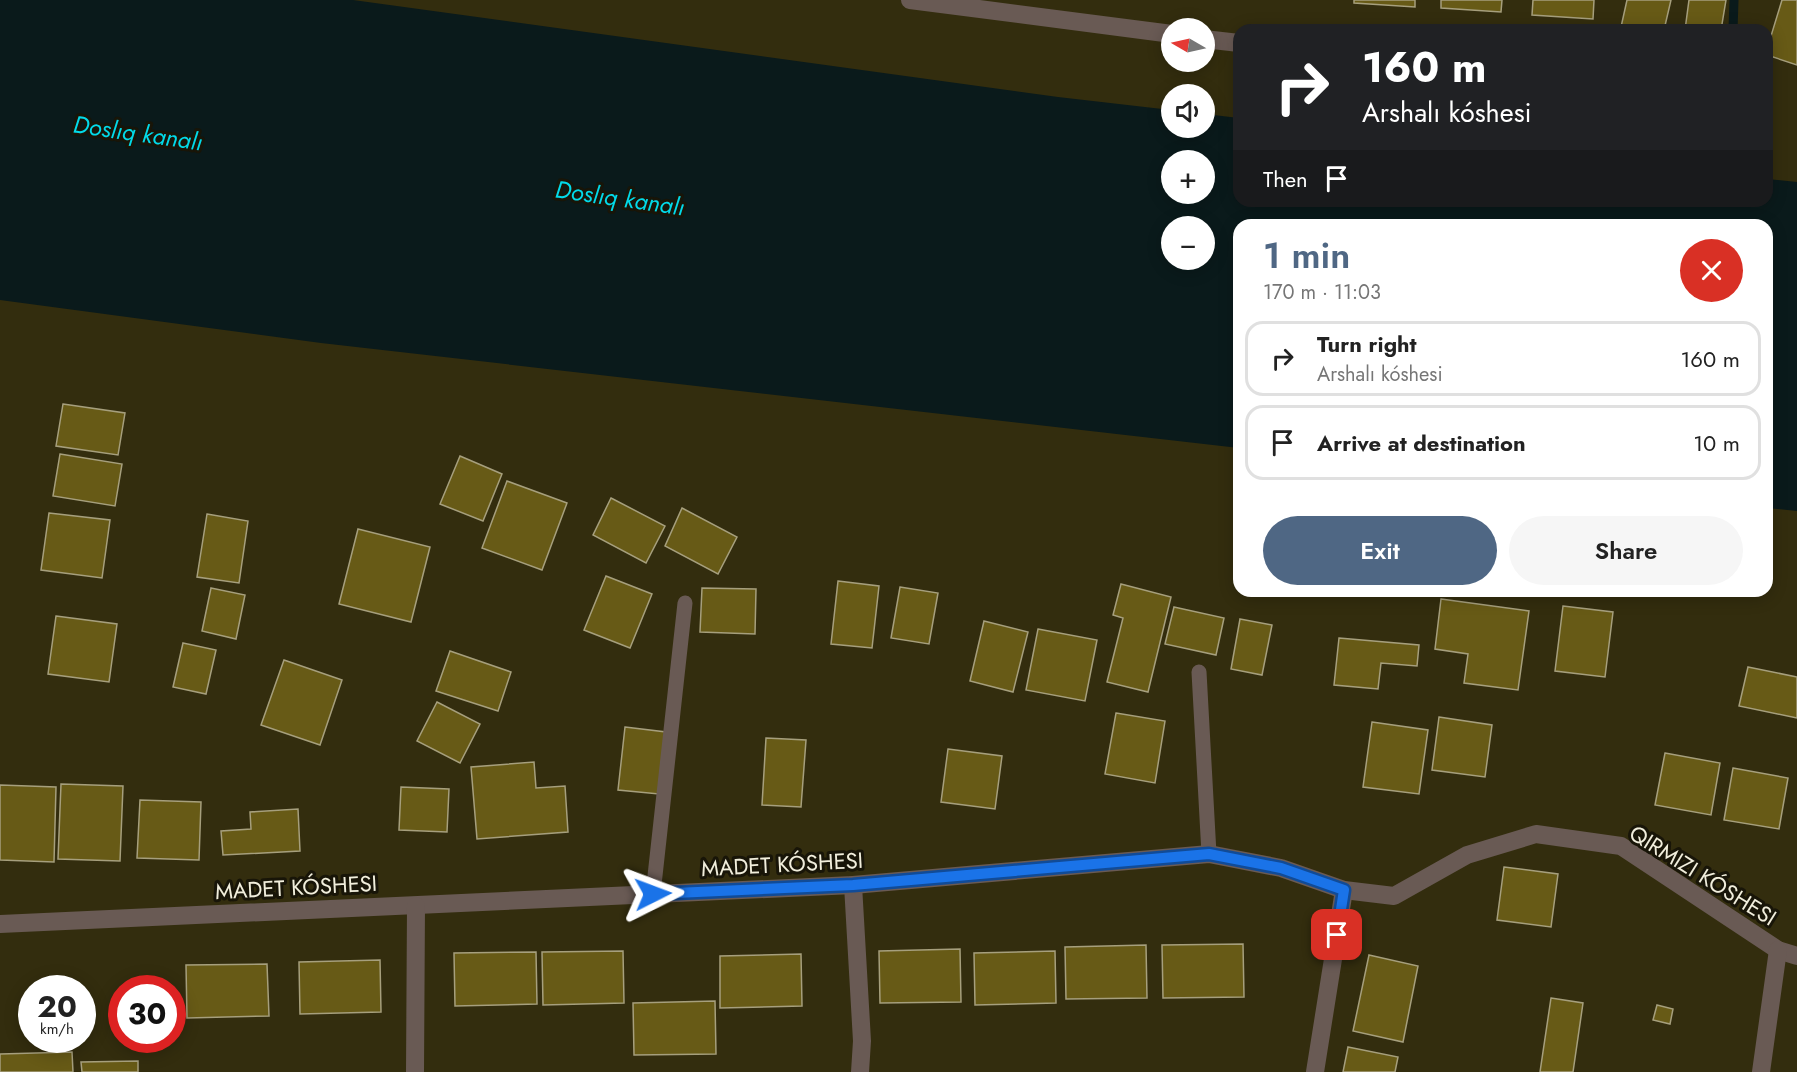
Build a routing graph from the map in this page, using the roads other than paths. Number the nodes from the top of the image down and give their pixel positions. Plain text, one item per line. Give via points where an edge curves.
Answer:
1 (910, 0) edge
2 (967, 4) edge
3 (1161, 32) edge
4 (1215, 40) edge
5 (1233, 42) edge
6 (685, 603) dead end
7 (1199, 672) dead end
8 (1209, 854) junction
9 (853, 885) junction
10 (1344, 890) junction
11 (653, 894) junction
12 (416, 906) junction
13 (0, 924) edge
14 (1778, 950) junction
15 (1797, 956) edge
16 (415, 1072) edge
17 (860, 1072) edge
18 (1315, 1072) edge
19 (1761, 1072) edge

1 - 2 street
2 - 3 street
4 - 5 street
6 - 11 lane
7 - 8 lane
8 - 9 street, MADET KÓSHESI
8 - 10 street, MADET KÓSHESI via 1281,868
9 - 11 street, MADET KÓSHESI
9 - 17 street via 862,1041
10 - 14 street, MADET KÓSHESI via 1394,896 1467,855 1536,834 1610,844 1621,846
10 - 18 street
11 - 12 street, MADET KÓSHESI
12 - 13 street, MADET KÓSHESI
12 - 16 street
14 - 15 street, MADET KÓSHESI
14 - 19 street

